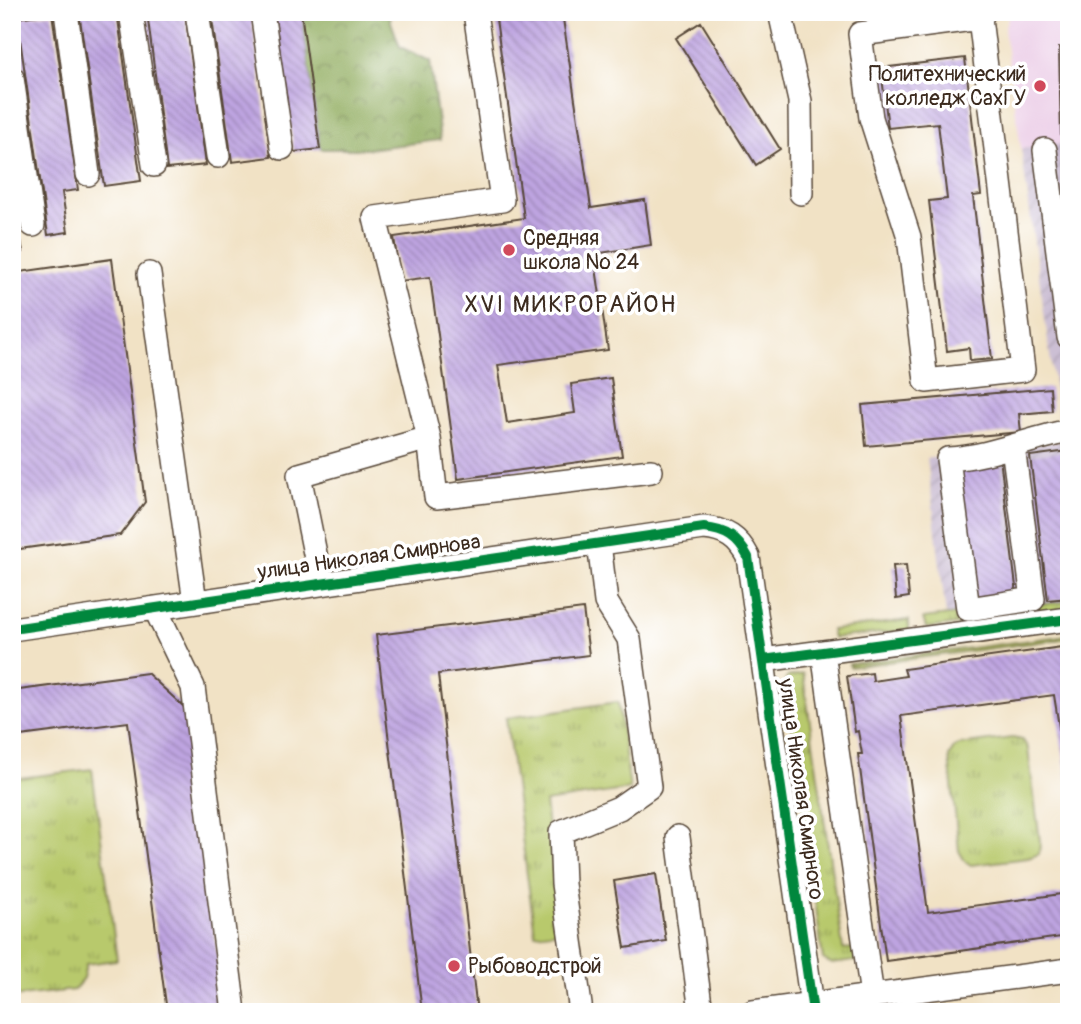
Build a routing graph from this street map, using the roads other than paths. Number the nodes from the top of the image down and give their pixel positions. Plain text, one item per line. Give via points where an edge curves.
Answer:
1 (66, 12) edge
2 (131, 12) edge
3 (197, 12) edge
4 (262, 12) edge
5 (475, 12) edge
6 (780, 12) edge
7 (982, 15) edge
8 (12, 78) edge
9 (282, 148) dead end
10 (1045, 150) dead end
11 (218, 156) dead end
12 (154, 165) dead end
13 (88, 174) dead end
14 (801, 193) dead end
15 (33, 225) dead end
16 (149, 274) dead end
17 (1069, 337) edge
18 (1069, 431) edge
19 (429, 438) junction
20 (1013, 447) junction
21 (651, 471) dead end
22 (731, 535) joint
23 (598, 543) junction
24 (321, 583) junction
25 (195, 602) junction
26 (155, 608) junction
27 (1069, 619) edge
28 (12, 629) edge
29 (823, 652) junction
30 (763, 660) junction
31 (678, 837) dead end
32 (1069, 970) edge
33 (872, 996) junction
34 (812, 1008) edge
35 (234, 1012) edge
36 (581, 1012) edge
37 (701, 1012) edge
38 (754, 1012) edge

1 - 13 street
2 - 12 street
3 - 11 street
4 - 9 street
5 - 19 street via 502,200 375,218
6 - 14 street via 800,101
7 - 7 street via 1023,370 926,380 909,237 871,118 860,34
8 - 15 street
10 - 17 street
16 - 25 street
18 - 20 street
19 - 21 street via 436,497
19 - 24 street via 299,475
20 - 20 street via 1033,599 968,609 948,460
22 - 23 street, улица Николая Смирнова via 704,528
22 - 30 street, улица Николая Смирного via 748,557
23 - 24 street, улица Николая Смирнова
23 - 36 street via 606,602 629,639 649,787 619,808 561,832 563,884
24 - 25 street, улица Николая Смирнова
25 - 26 street, улица Николая Смирнова
26 - 28 street, улица Николая Смирнова
26 - 35 street via 193,687
27 - 29 street
29 - 30 street
29 - 33 street
30 - 34 street, улица Николая Смирного
31 - 37 street
32 - 33 street
33 - 34 street
34 - 38 street

